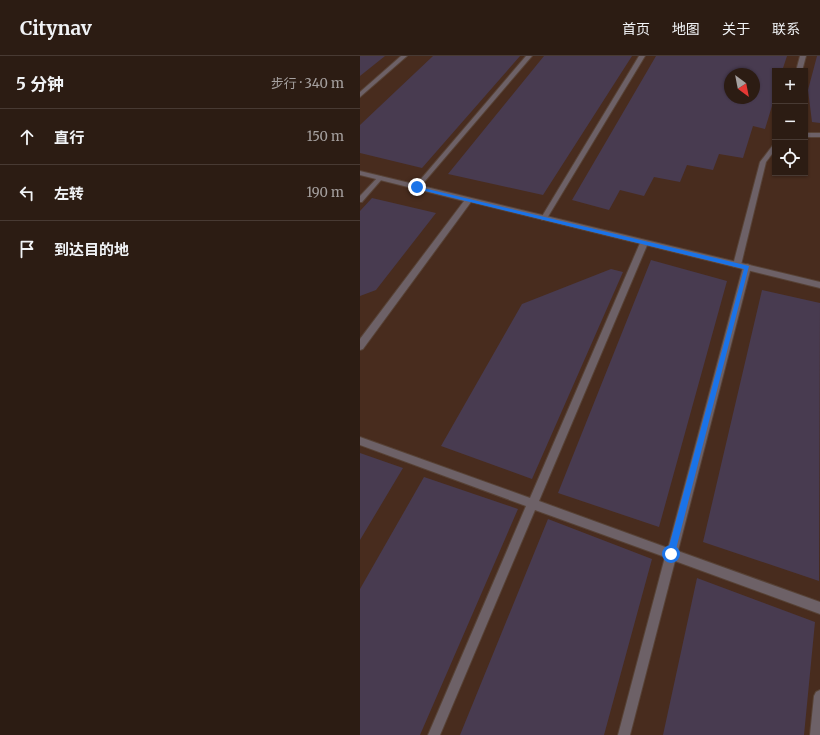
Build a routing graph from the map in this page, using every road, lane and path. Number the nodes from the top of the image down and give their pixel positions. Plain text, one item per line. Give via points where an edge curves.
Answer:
1 (404, 56) edge
2 (529, 56) edge
3 (642, 56) edge
4 (803, 56) edge
5 (800, 68) edge
6 (360, 95) edge
7 (808, 135) edge
8 (820, 135) edge
9 (772, 150) edge
10 (360, 173) edge
11 (380, 178) junction
12 (417, 187) junction
13 (360, 200) edge
14 (469, 200) junction
15 (544, 218) junction
16 (644, 243) junction
17 (736, 265) junction
18 (747, 267) junction
19 (820, 285) edge
20 (360, 346) edge
21 (360, 442) edge
22 (532, 504) junction
23 (671, 554) junction
24 (820, 608) edge
25 (820, 696) edge
26 (434, 735) edge
27 (624, 735) edge
28 (816, 735) edge

1 - 6 street
2 - 12 lane
3 - 15 lane
4 - 5 lane
7 - 8 lane
9 - 17 lane via 764,162
10 - 11 street
11 - 12 street
11 - 13 lane
12 - 14 street
14 - 15 street
14 - 20 street
15 - 16 street
16 - 17 street
16 - 22 lane
17 - 18 street
18 - 19 street
18 - 23 lane
21 - 22 lane
22 - 23 lane
22 - 26 lane
23 - 24 lane
23 - 27 lane
25 - 28 lane

